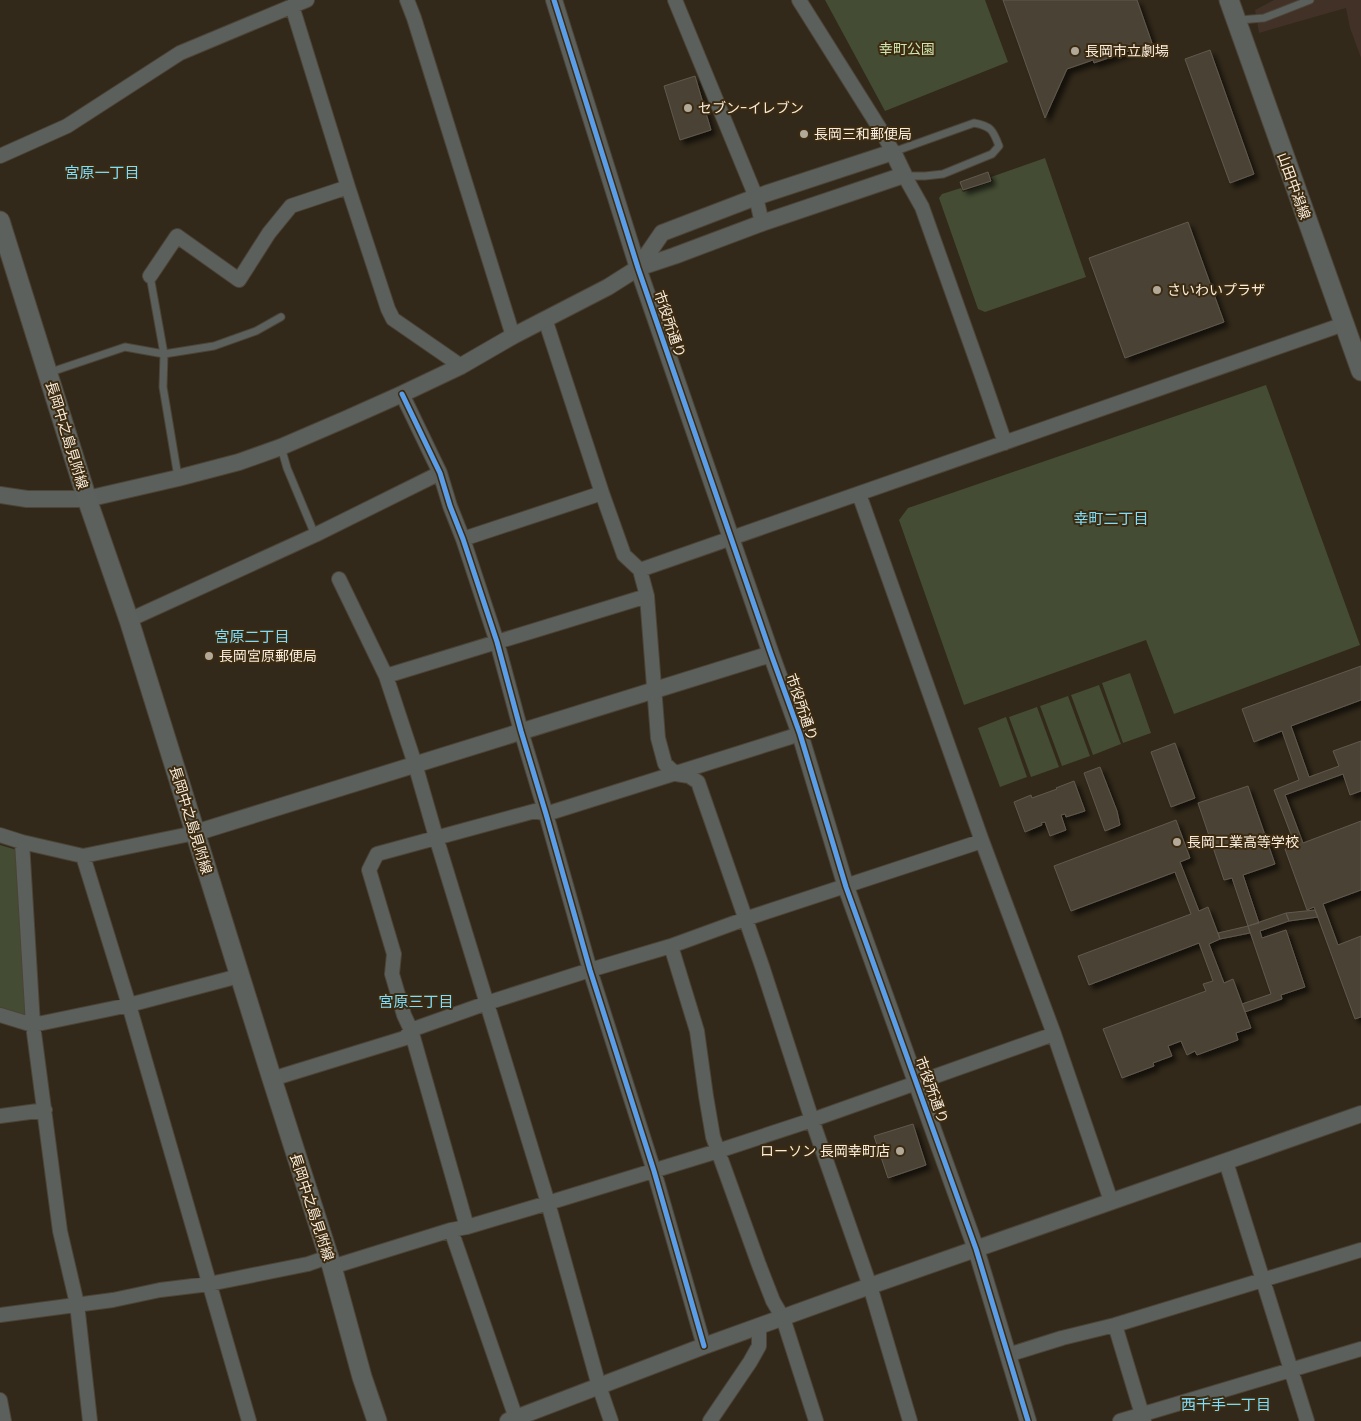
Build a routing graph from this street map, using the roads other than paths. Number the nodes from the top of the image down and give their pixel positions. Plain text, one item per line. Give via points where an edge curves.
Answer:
1 (307, 0) edge
2 (407, 0) edge
3 (554, 0) edge
4 (675, 0) edge
5 (799, 0) edge
6 (1229, 0) edge
7 (1310, 0) edge
8 (292, 6) junction
9 (1236, 20) junction
10 (893, 152) junction
11 (0, 156) edge
12 (904, 176) junction
13 (348, 187) junction
14 (756, 197) junction
15 (0, 221) edge
16 (762, 223) junction
17 (638, 268) junction
18 (150, 276) joint
19 (282, 318) dead end
20 (544, 320) junction
21 (1344, 324) junction
22 (513, 336) junction
23 (164, 354) junction
24 (461, 366) junction
25 (1361, 371) edge
26 (48, 373) junction
27 (402, 394) junction
28 (1005, 443) junction
29 (280, 447) junction
30 (440, 473) junction
31 (178, 478) junction
32 (602, 493) junction
33 (859, 494) junction
34 (0, 495) edge
35 (87, 499) junction
36 (316, 535) junction
37 (732, 538) junction
38 (463, 539) junction
39 (640, 570) junction
40 (339, 579) dead end
41 (647, 596) junction
42 (129, 620) junction
43 (498, 642) junction
44 (771, 654) junction
45 (386, 676) junction
46 (655, 690) junction
47 (521, 731) junction
48 (800, 734) junction
49 (415, 764) junction
50 (676, 774) junction
51 (546, 814) junction
52 (195, 833) junction
53 (0, 835) edge
54 (436, 837) junction
55 (982, 841) junction
56 (22, 842) junction
57 (83, 856) junction
58 (846, 887) junction
59 (745, 919) junction
60 (671, 946) junction
61 (590, 970) junction
62 (239, 976) junction
63 (487, 1003) junction
64 (128, 1005) junction
65 (0, 1015) edge
66 (34, 1025) junction
67 (411, 1030) junction
68 (1054, 1034) junction
69 (272, 1079) junction
70 (917, 1082) junction
71 (45, 1110) junction
72 (1361, 1114) edge
73 (0, 1116) edge
74 (812, 1120) junction
75 (718, 1151) junction
76 (1226, 1162) junction
77 (654, 1171) junction
78 (1111, 1201) junction
79 (548, 1203) junction
80 (467, 1227) junction
81 (450, 1230) junction
82 (976, 1248) junction
83 (1361, 1250) edge
84 (330, 1262) junction
85 (1264, 1280) junction
86 (209, 1284) junction
87 (870, 1286) junction
88 (77, 1304) junction
89 (0, 1315) edge
90 (783, 1318) junction
91 (1115, 1325) junction
92 (759, 1328) junction
93 (704, 1346) junction
94 (1361, 1349) edge
95 (1008, 1355) junction
96 (1292, 1370) junction
97 (599, 1386) junction
98 (0, 1400) edge
99 (1143, 1418) edge
100 (514, 1420) edge
101 (4, 1421) edge
102 (90, 1421) edge
103 (249, 1421) edge
104 (377, 1421) edge
105 (611, 1421) edge
106 (710, 1421) edge
107 (816, 1421) edge
108 (910, 1421) edge
109 (1028, 1421) edge
110 (1120, 1421) edge
111 (1307, 1421) edge

1 - 8 street
2 - 22 street
3 - 17 street, 市役所通り
4 - 14 street
5 - 10 street
6 - 9 main road, 山田中潟線
7 - 9 lane via 1264,18
8 - 11 street via 180,53 67,126
8 - 13 street
9 - 21 main road, 山田中潟線
10 - 12 street
10 - 12 lane via 974,123 994,132 998,146 992,154 943,174
10 - 14 street
12 - 16 street
12 - 28 street via 922,207
13 - 18 street via 291,206 239,280 177,236
13 - 24 street via 393,319
14 - 16 street
14 - 17 street via 662,233
15 - 26 main road, 長岡中之島見附線
16 - 17 street
17 - 20 street
17 - 37 street, 市役所通り
18 - 23 lane
19 - 23 lane via 214,346
20 - 22 street
20 - 32 street
21 - 25 main road, 山田中潟線
21 - 28 street
22 - 24 street
23 - 26 lane via 125,347
23 - 31 lane via 163,387
24 - 27 street
26 - 35 main road, 長岡中之島見附線
27 - 29 street
27 - 30 street
28 - 33 street
29 - 31 street
29 - 36 lane
30 - 36 street
30 - 38 street
31 - 35 street
32 - 38 street
32 - 39 street via 624,555
33 - 37 street
33 - 55 street
34 - 35 street via 27,499
35 - 42 main road, 長岡中之島見附線
36 - 42 street
37 - 39 street
37 - 44 street, 市役所通り
38 - 43 street
39 - 41 street
40 - 45 street
41 - 43 street
41 - 46 street
42 - 52 main road, 長岡中之島見附線
43 - 45 street
43 - 47 street
44 - 46 street
44 - 48 street, 市役所通り
45 - 49 street
46 - 47 street
46 - 50 street via 658,738 665,764
47 - 49 street
47 - 51 street
48 - 50 street
48 - 58 street, 市役所通り
49 - 52 street
49 - 54 street
50 - 51 street
50 - 59 street via 689,776 698,782
51 - 54 street via 535,811
51 - 61 street
52 - 57 street
52 - 62 main road, 長岡中之島見附線
53 - 56 street
54 - 63 street
54 - 67 street via 377,854 369,870 394,954 392,974
55 - 58 street
55 - 68 street
56 - 57 street
56 - 66 street
57 - 64 street
58 - 59 street
58 - 70 street, 市役所通り
59 - 60 street
59 - 74 street
60 - 61 street
60 - 75 street via 697,1031 713,1137
61 - 63 street
61 - 77 street
62 - 64 street
62 - 69 main road, 長岡中之島見附線
63 - 67 street
63 - 79 street
64 - 66 street
64 - 86 street
65 - 66 street
66 - 71 street
67 - 69 street via 405,1038
67 - 80 street
68 - 70 street
68 - 78 street
69 - 84 main road, 長岡中之島見附線
70 - 74 street
70 - 82 street, 市役所通り
71 - 73 street
71 - 88 street via 60,1231
72 - 76 street
74 - 75 street
74 - 87 street
75 - 77 street
75 - 90 street via 759,1265
76 - 78 street
76 - 85 street
77 - 79 street
77 - 93 street
78 - 82 street
79 - 80 street
79 - 97 street
80 - 81 street
81 - 84 street
81 - 100 street
82 - 87 street
82 - 95 street, 市役所通り
83 - 85 street
84 - 86 street
84 - 104 main road, 長岡中之島見附線
85 - 91 street
85 - 96 street
86 - 88 street
86 - 103 street
87 - 90 street
87 - 108 street
88 - 89 street
88 - 102 street
90 - 92 street
90 - 107 street
91 - 95 street
91 - 99 street
92 - 93 street
92 - 106 street via 759,1346
93 - 97 street
94 - 96 street
95 - 109 street, 市役所通り
96 - 99 street
96 - 111 street
97 - 100 street
97 - 105 street
98 - 101 street
99 - 110 street

